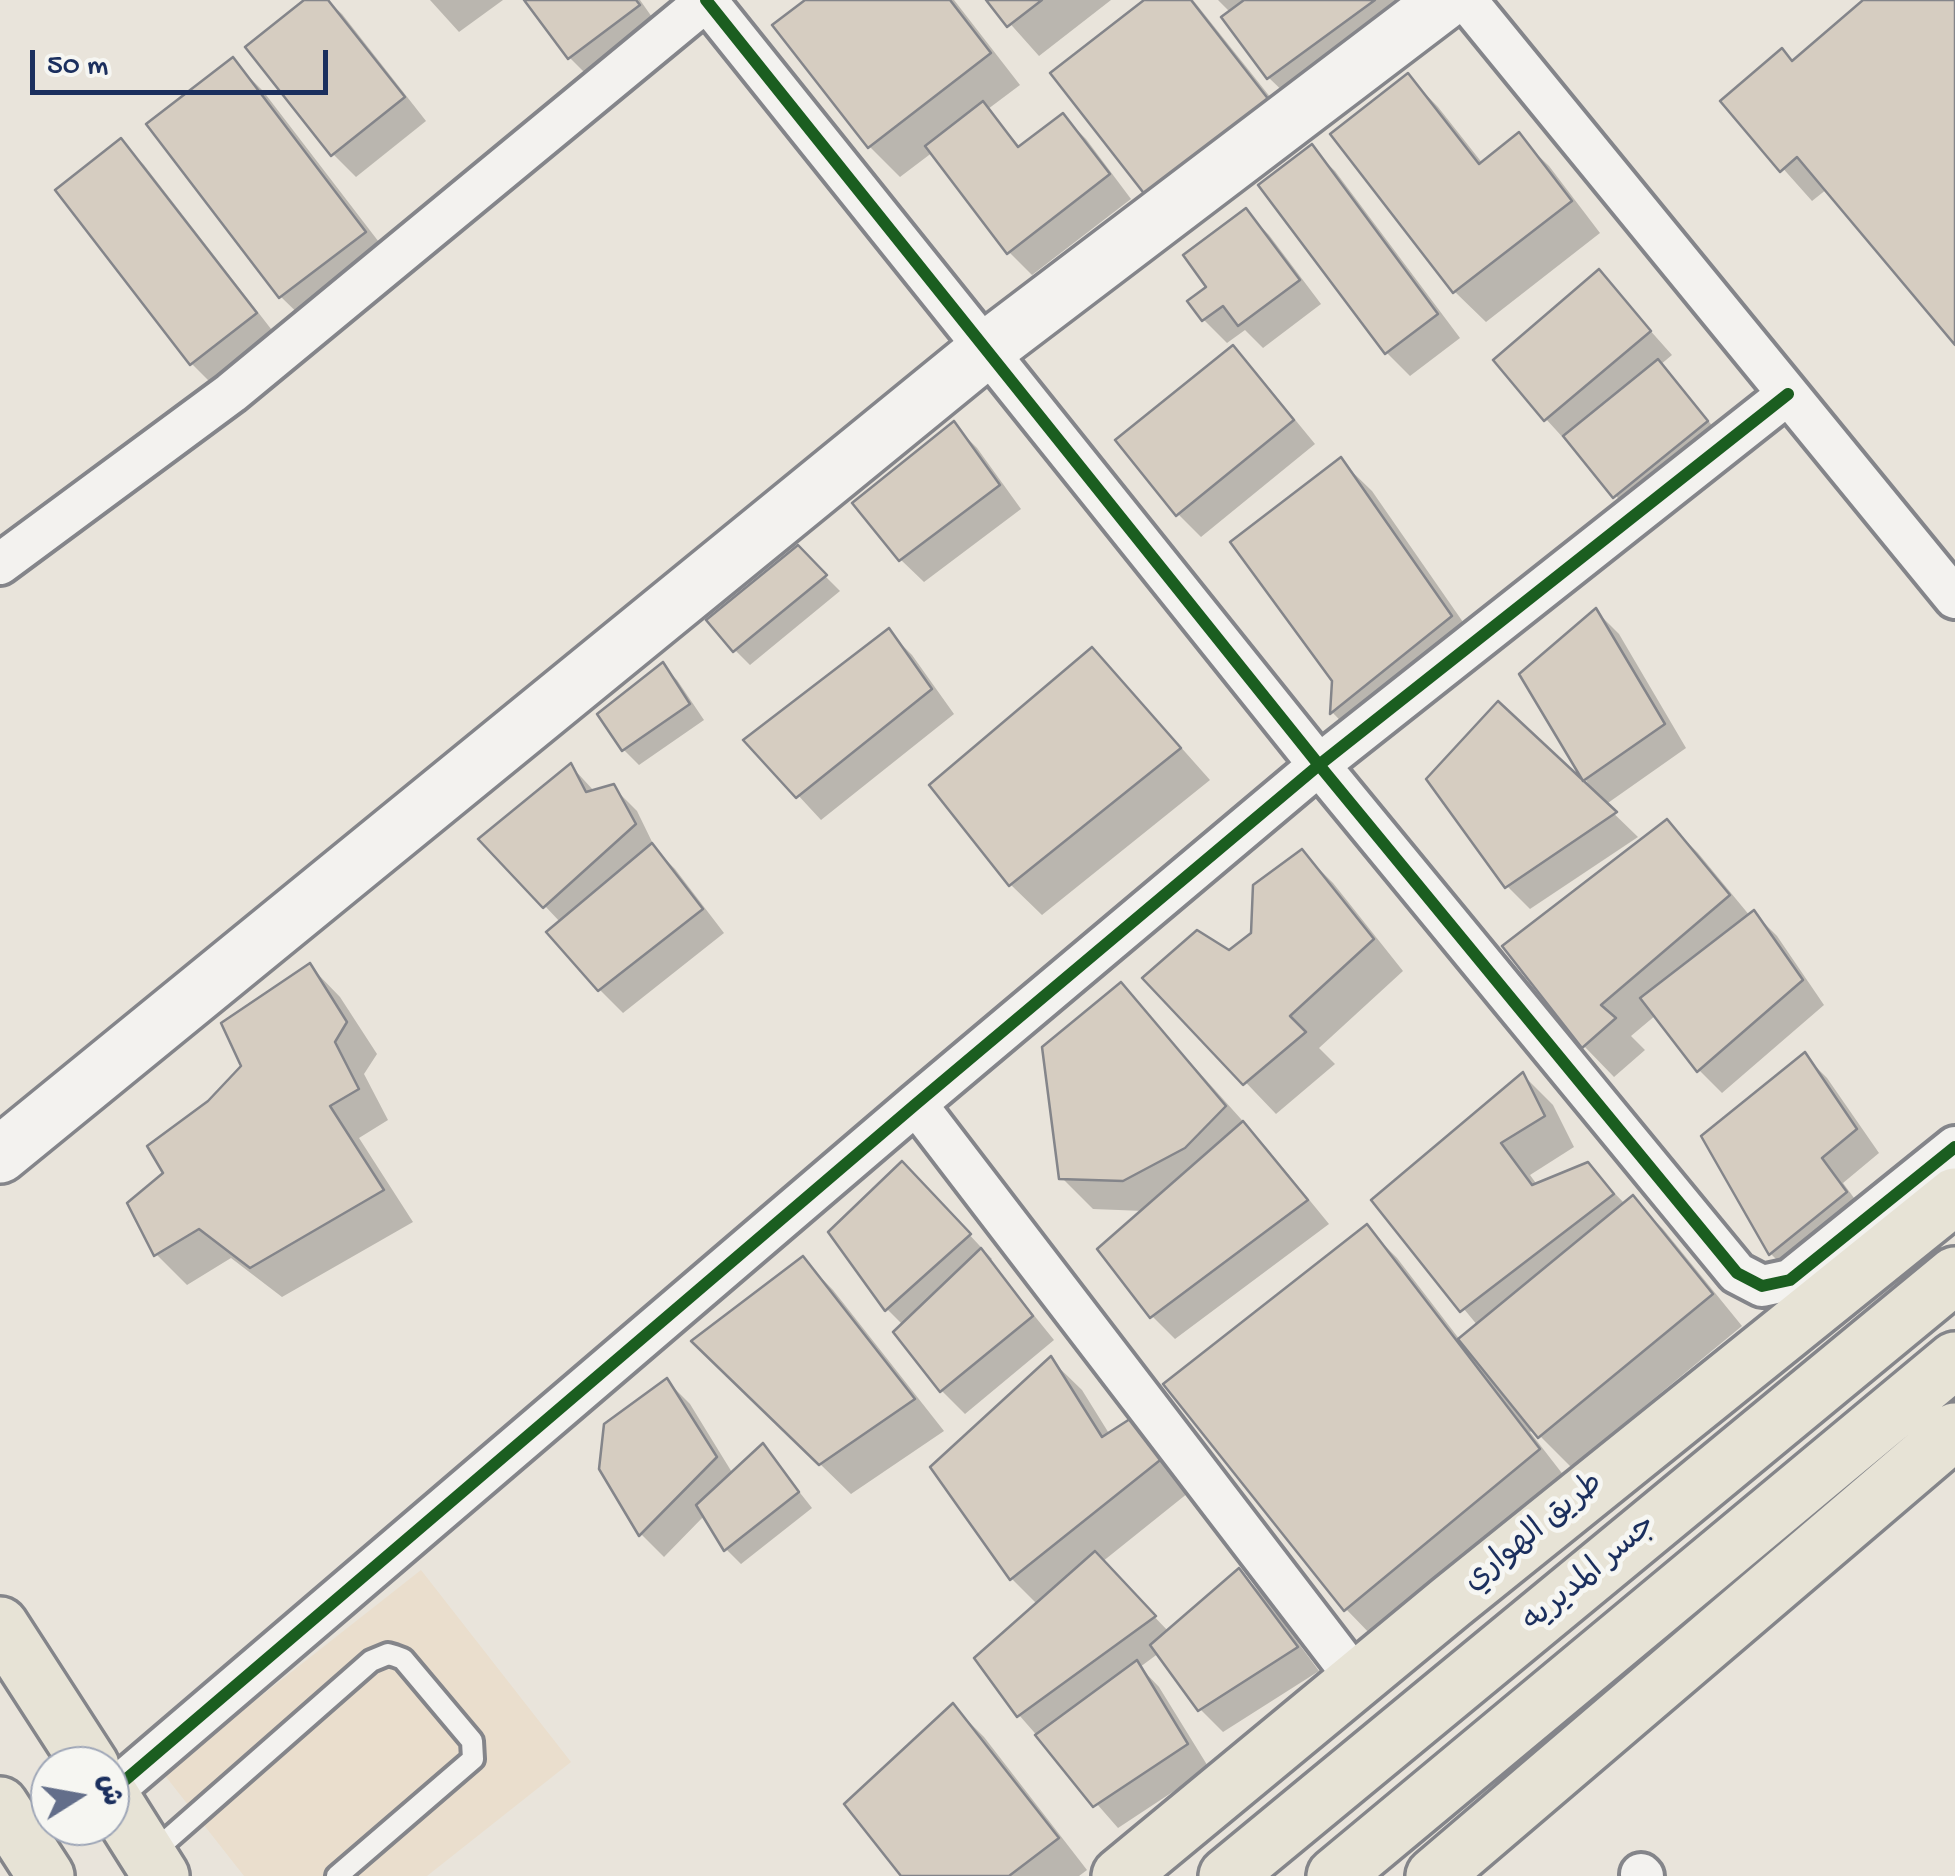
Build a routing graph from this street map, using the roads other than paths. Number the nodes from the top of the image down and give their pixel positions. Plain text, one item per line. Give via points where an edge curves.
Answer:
1 (706, 0) edge
2 (1446, 0) edge
3 (1466, 0) edge
4 (987, 349) junction
5 (1788, 394) junction
6 (0, 564) edge
7 (1955, 598) edge
8 (1319, 765) junction
9 (916, 1104) junction
10 (1955, 1148) edge
11 (0, 1155) edge
12 (1955, 1196) edge
13 (1955, 1274) edge
14 (1955, 1360) edge
15 (1955, 1432) edge
16 (0, 1625) edge
17 (1357, 1680) junction
18 (78, 1746) edge
19 (130, 1777) edge
20 (0, 1805) edge
21 (130, 1826) edge
22 (155, 1866) edge
23 (46, 1876) edge
24 (337, 1876) edge
25 (1120, 1876) edge
26 (1228, 1876) edge
27 (1334, 1876) edge
28 (1434, 1876) edge

1 - 4 street
1 - 6 street via 231,393
2 - 4 main road
3 - 5 street
4 - 8 street
4 - 11 main road
5 - 7 street
5 - 8 street
8 - 9 street
8 - 10 street via 1749,1282 1790,1280
9 - 17 street
9 - 19 street
12 - 17 main road, طريق الهواري
13 - 26 main road, جسر المديريه
14 - 27 main road, جسر المديريه
15 - 28 main road
16 - 18 main road
17 - 25 main road, طريق الهواري
20 - 23 main road
21 - 22 main road
22 - 24 lane via 371,1662 388,1654 403,1659 472,1741 473,1759

